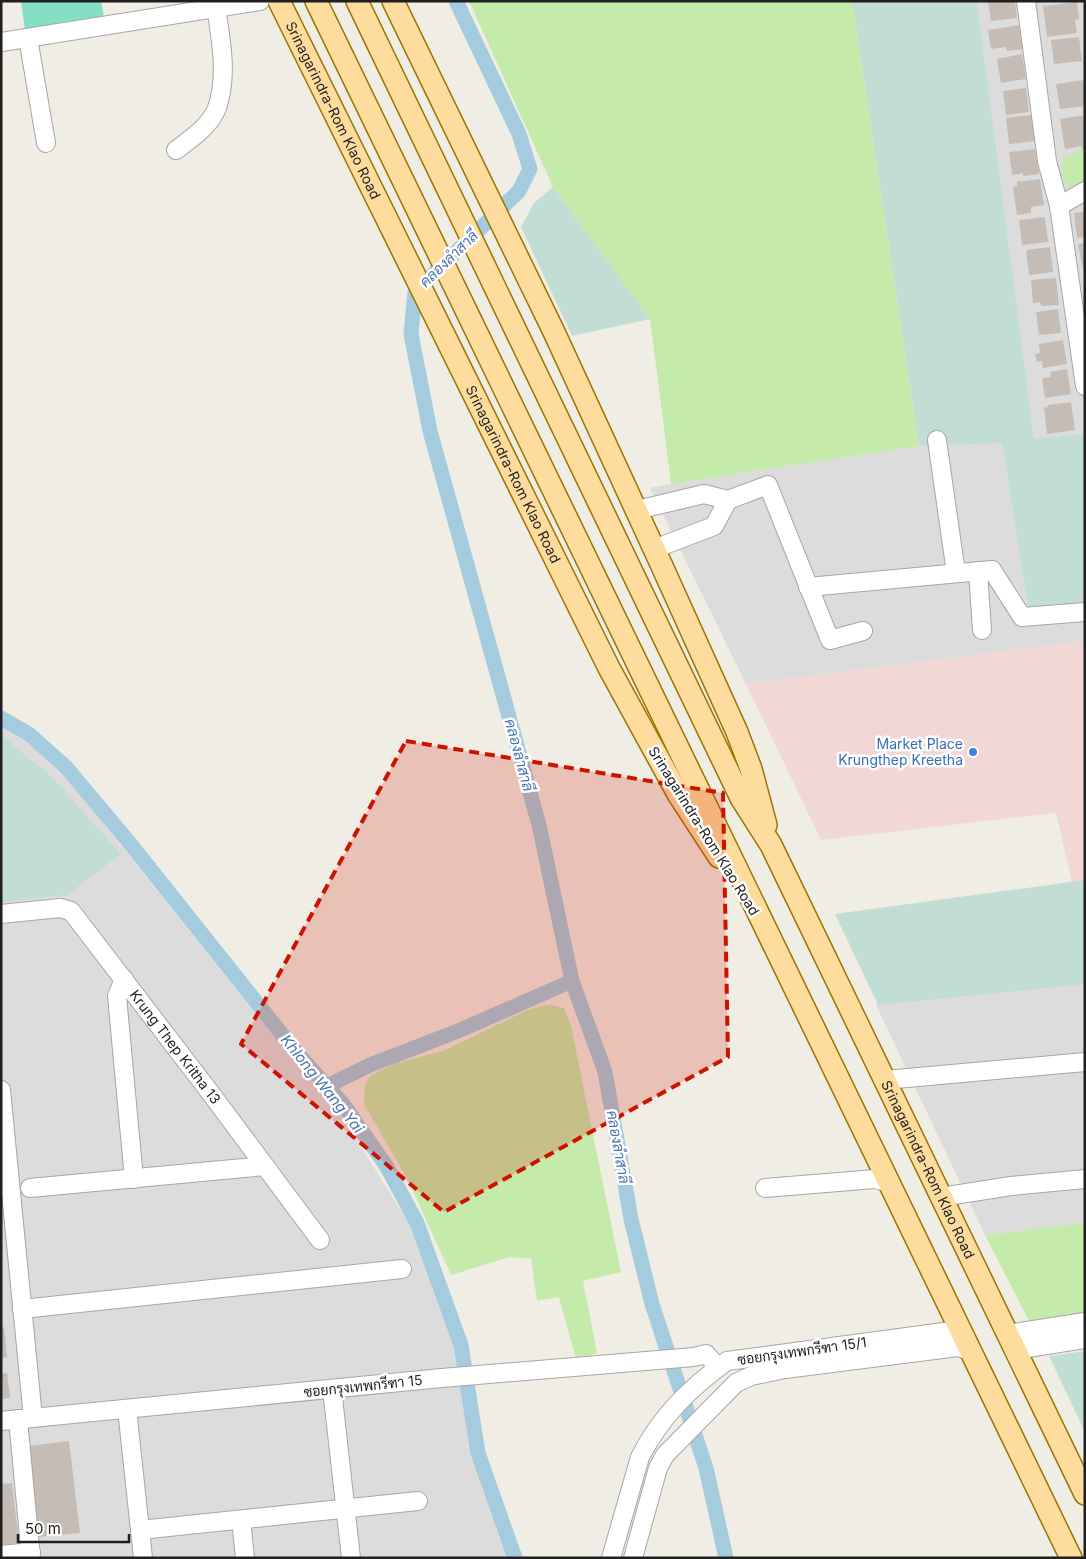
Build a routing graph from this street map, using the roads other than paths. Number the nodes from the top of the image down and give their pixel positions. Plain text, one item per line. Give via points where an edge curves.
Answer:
1 (270, 1) edge
2 (316, 1) edge
3 (356, 1) edge
4 (393, 1) edge
5 (1026, 1) edge
6 (216, 7) junction
7 (28, 38) junction
8 (1, 42) edge
9 (46, 143) dead end
10 (176, 150) dead end
11 (1085, 191) edge
12 (1058, 206) junction
13 (1085, 386) edge
14 (937, 440) dead end
15 (728, 500) junction
16 (637, 510) junction
17 (654, 549) junction
18 (978, 571) junction
19 (956, 573) junction
20 (808, 586) junction
21 (1085, 612) edge
22 (982, 630) dead end
23 (863, 631) dead end
24 (772, 845) junction
25 (1, 914) edge
26 (769, 934) junction
27 (124, 979) junction
28 (1085, 1062) edge
29 (885, 1080) junction
30 (1, 1090) edge
31 (265, 1166) junction
32 (134, 1178) junction
33 (1085, 1179) edge
34 (889, 1183) junction
35 (30, 1188) dead end
36 (765, 1188) dead end
37 (941, 1197) junction
38 (320, 1240) dead end
39 (402, 1269) dead end
40 (22, 1309) junction
41 (1085, 1322) edge
42 (1085, 1339) edge
43 (1011, 1342) junction
44 (966, 1343) junction
45 (718, 1367) junction
46 (332, 1389) junction
47 (127, 1409) junction
48 (17, 1419) edge
49 (1085, 1494) edge
50 (418, 1501) dead end
51 (345, 1508) junction
52 (241, 1520) junction
53 (140, 1530) junction
54 (1, 1555) edge
55 (31, 1555) edge
56 (143, 1558) edge
57 (245, 1558) edge
58 (351, 1558) edge
59 (611, 1558) edge
60 (632, 1558) edge
61 (1071, 1558) edge

1 - 6 street
1 - 26 main road, Srinagarindra-Rom Klao Road via 385,214 608,668 678,794
2 - 26 main road, Srinagarindra-Rom Klao Road
3 - 24 main road, Srinagarindra-Rom Klao Road via 741,798
4 - 16 main road, Srinagarindra-Rom Klao Road via 540,301
5 - 12 street via 1048,161
6 - 7 street
6 - 10 street via 223,70 216,109 197,134
7 - 8 street
7 - 9 street
11 - 12 street
12 - 13 street
14 - 19 street
15 - 16 street via 704,494
15 - 17 street via 714,526
15 - 20 street via 768,485
16 - 17 main road, Srinagarindra-Rom Klao Road
17 - 24 main road, Srinagarindra-Rom Klao Road via 737,732
18 - 19 street
18 - 21 street via 992,570 1022,617
18 - 22 street
19 - 20 street
20 - 23 street via 830,640
24 - 29 main road, Srinagarindra-Rom Klao Road
25 - 27 street, Krung Thep Kritha 13 via 60,908 71,911
26 - 34 main road, Srinagarindra-Rom Klao Road
27 - 31 street, Krung Thep Kritha 13
27 - 32 street via 117,996
28 - 29 street
29 - 37 main road, Srinagarindra-Rom Klao Road
30 - 40 street
31 - 32 street
31 - 38 street, Krung Thep Kritha 13
32 - 35 street
33 - 37 street
34 - 36 street via 875,1179
34 - 44 main road, Srinagarindra-Rom Klao Road
37 - 43 main road, Srinagarindra-Rom Klao Road
39 - 40 street
40 - 48 street
41 - 43 street
42 - 43 street
43 - 49 main road, Srinagarindra-Rom Klao Road
44 - 45 street, ซอยกรุงเทพกรีฑา 15/1 via 951,1331 782,1352 727,1361
44 - 60 street, ซอยกรุงเทพกรีฑา 15/1 via 958,1347 784,1369 736,1383 665,1455 658,1468
44 - 61 main road, Srinagarindra-Rom Klao Road
45 - 46 street, ซอยกรุงเทพกรีฑา 15 via 706,1354
45 - 59 street, ซอยกรุงเทพกรีฑา 15/1 via 671,1410 640,1457
46 - 47 street, ซอยกรุงเทพกรีฑา 15
46 - 51 street
47 - 48 street, ซอยกรุงเทพกรีฑา 15
47 - 53 street
48 - 55 street
50 - 51 street
51 - 52 street
51 - 58 street
52 - 53 street
52 - 57 street
53 - 56 street
54 - 55 street

